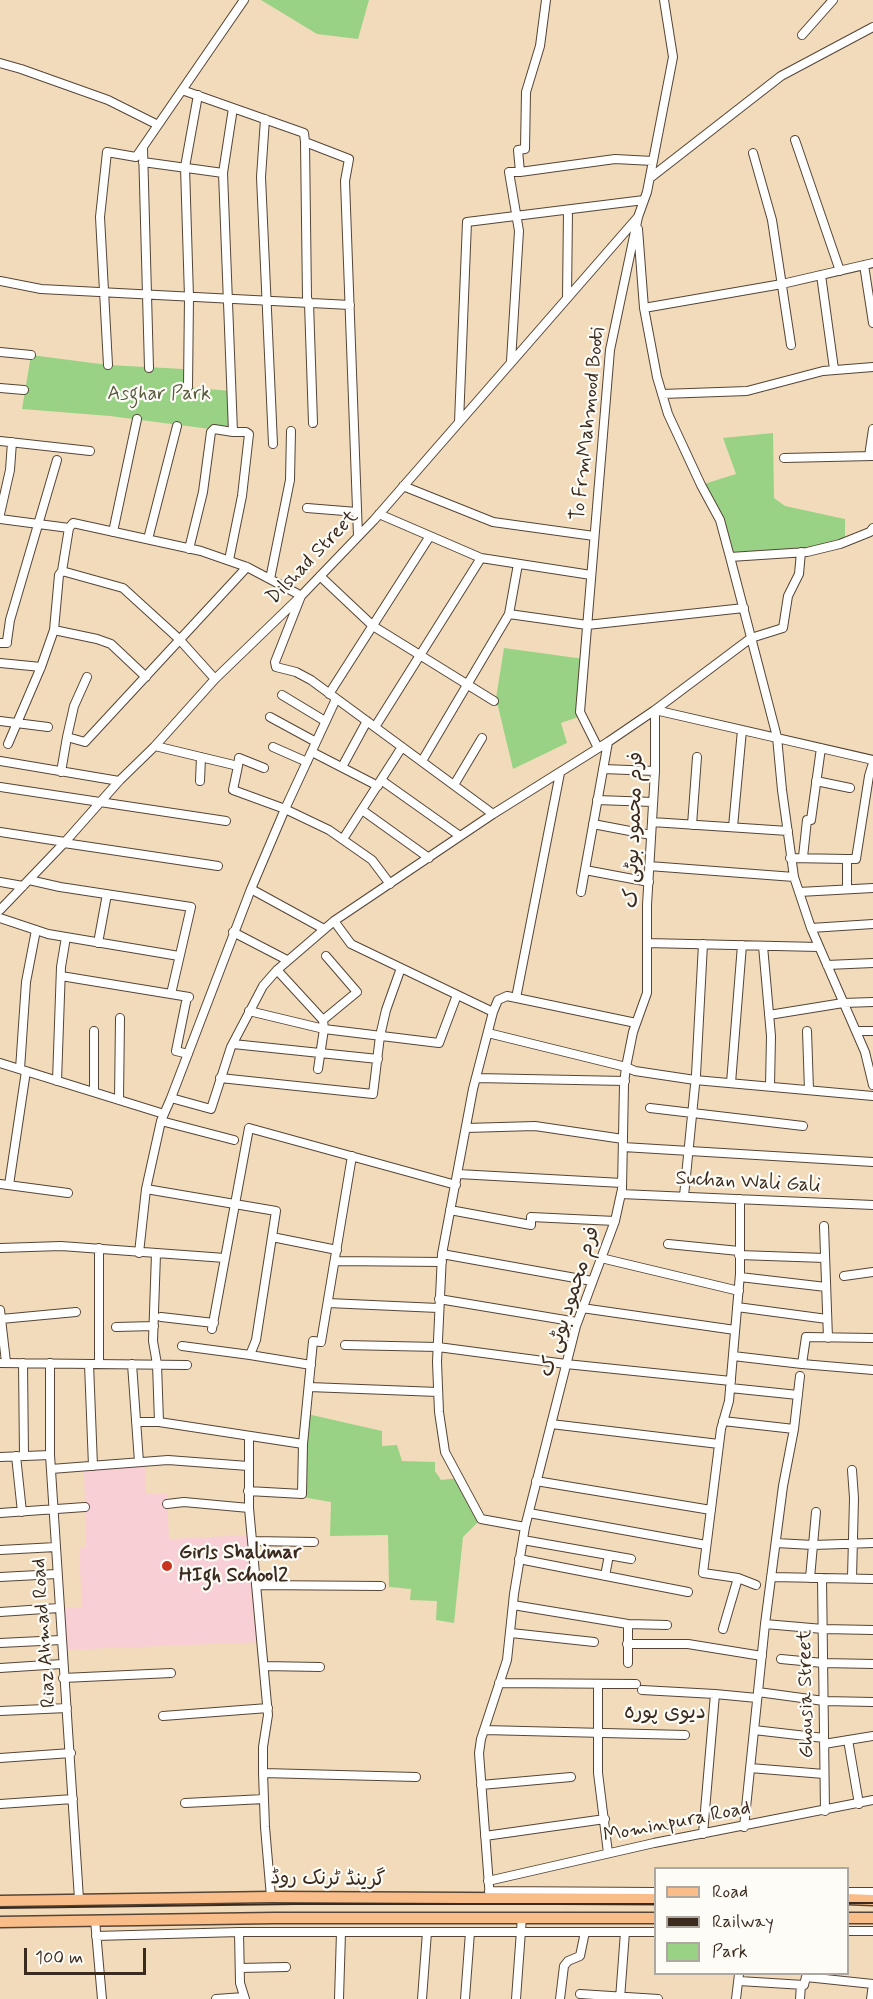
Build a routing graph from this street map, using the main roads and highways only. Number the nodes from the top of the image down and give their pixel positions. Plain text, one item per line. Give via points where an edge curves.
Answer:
1 (654, 1899) edge
2 (849, 1899) edge
3 (873, 1900) edge
4 (0, 1901) edge
5 (654, 1918) edge
6 (849, 1918) edge
7 (873, 1918) edge
8 (0, 1922) edge

1 - 4 main road, گرینڈ ٹرنک روڈ via 489,1895
2 - 3 main road
5 - 8 main road, گرینڈ ٹرنک روڈ
6 - 7 main road

